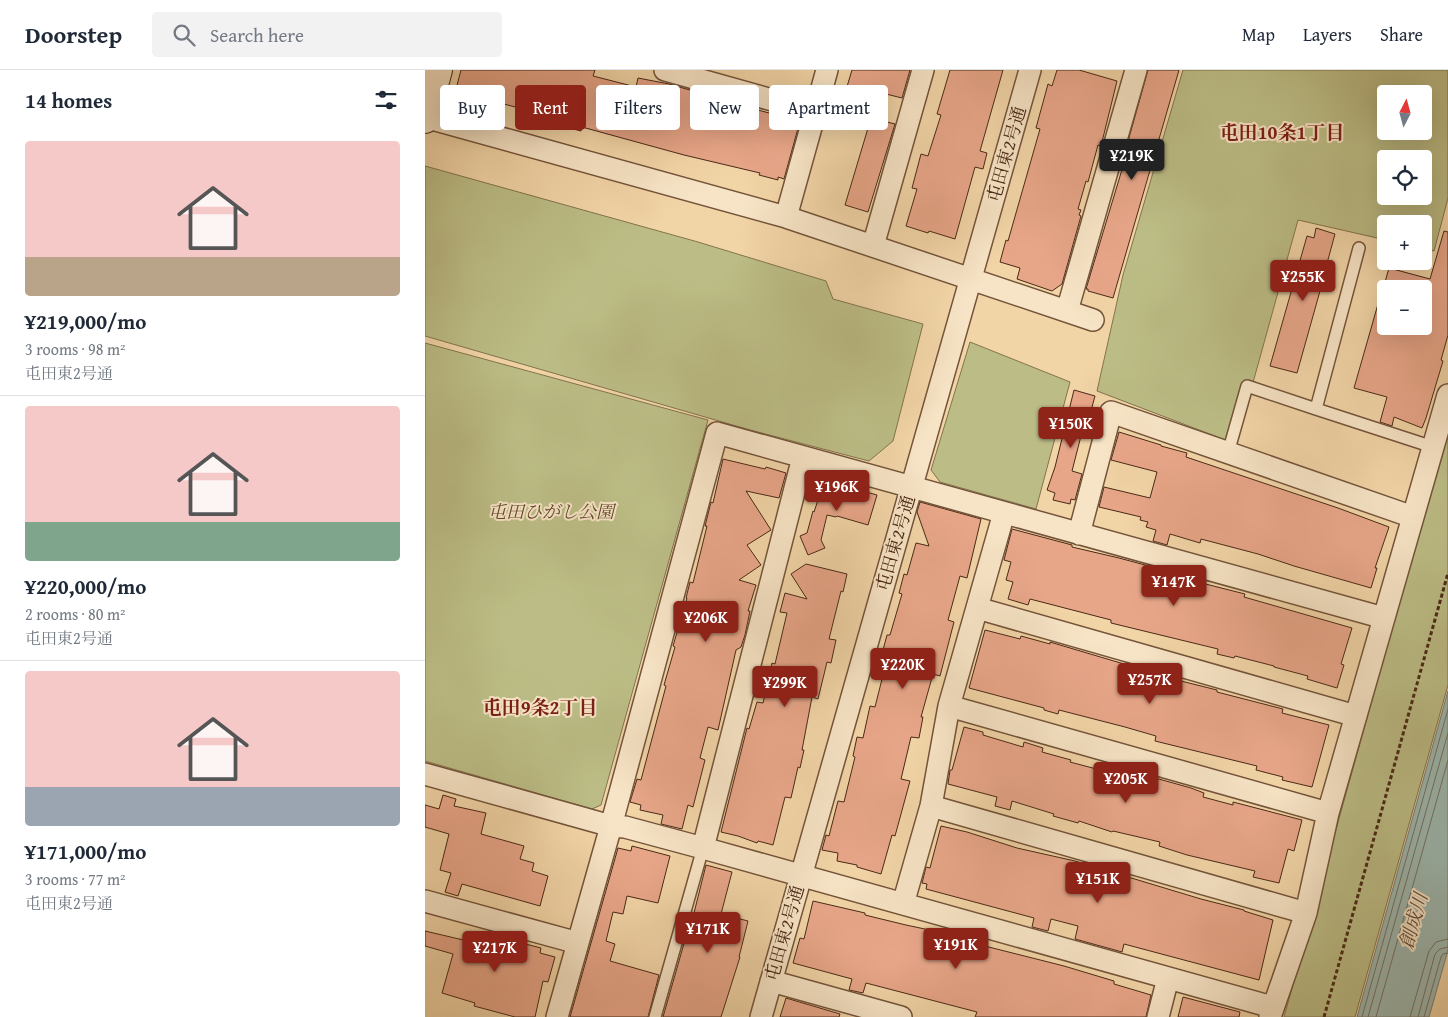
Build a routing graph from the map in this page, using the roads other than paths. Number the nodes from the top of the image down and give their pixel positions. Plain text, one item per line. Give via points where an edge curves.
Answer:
1 (438, 70) edge
2 (665, 70) edge
3 (827, 70) edge
4 (923, 70) edge
5 (1030, 70) edge
6 (1136, 70) edge
7 (823, 85) edge
8 (769, 99) edge
9 (425, 118) edge
10 (810, 130) edge
11 (786, 217) junction
12 (873, 246) junction
13 (1359, 248) dead end
14 (971, 278) junction
15 (1067, 311) junction
16 (1093, 320) dead end
17 (1448, 395) edge
18 (1316, 409) junction
19 (1433, 447) junction
20 (1228, 453) junction
21 (803, 457) junction
22 (911, 487) junction
23 (1004, 513) junction
24 (1413, 517) junction
25 (1079, 534) junction
26 (977, 608) junction
27 (1384, 618) junction
28 (949, 706) junction
29 (1356, 716) junction
30 (425, 774) edge
31 (931, 806) junction
32 (1328, 813) junction
33 (611, 826) junction
34 (703, 848) junction
35 (801, 876) junction
36 (425, 901) edge
37 (903, 904) junction
38 (1306, 913) junction
39 (578, 943) junction
40 (1168, 978) junction
41 (771, 981) junction
42 (863, 1012) edge
43 (1271, 1012) edge
44 (557, 1017) edge
45 (655, 1017) edge
46 (761, 1017) edge
47 (901, 1017) edge
48 (1158, 1017) edge

1 - 9 street
2 - 8 street
3 - 7 street
4 - 12 street
5 - 14 street, 屯田東2号通
6 - 15 street
9 - 11 street
10 - 11 street
11 - 12 street
12 - 14 street
13 - 18 lane
14 - 15 street
14 - 22 street, 屯田東2号通
15 - 16 street
17 - 19 street
18 - 19 lane
18 - 20 lane via 1247,386
19 - 24 street
20 - 24 street
20 - 25 street via 1111,412
21 - 22 street
21 - 33 street via 717,433
21 - 34 street
22 - 23 street
22 - 35 street, 屯田東2号通
23 - 25 street
23 - 26 street
24 - 27 street
25 - 27 street
26 - 28 street
26 - 29 street
27 - 29 street
28 - 31 street
28 - 32 street
29 - 32 street
30 - 33 street
31 - 37 street
31 - 38 street
32 - 38 street
33 - 34 street
33 - 39 street
34 - 35 street
34 - 45 lane
35 - 37 street
35 - 41 street, 屯田東2号通
36 - 39 street
37 - 40 street
38 - 43 street
39 - 44 street
40 - 43 street
40 - 48 street
41 - 42 street
41 - 46 street, 屯田東2号通
42 - 47 street

